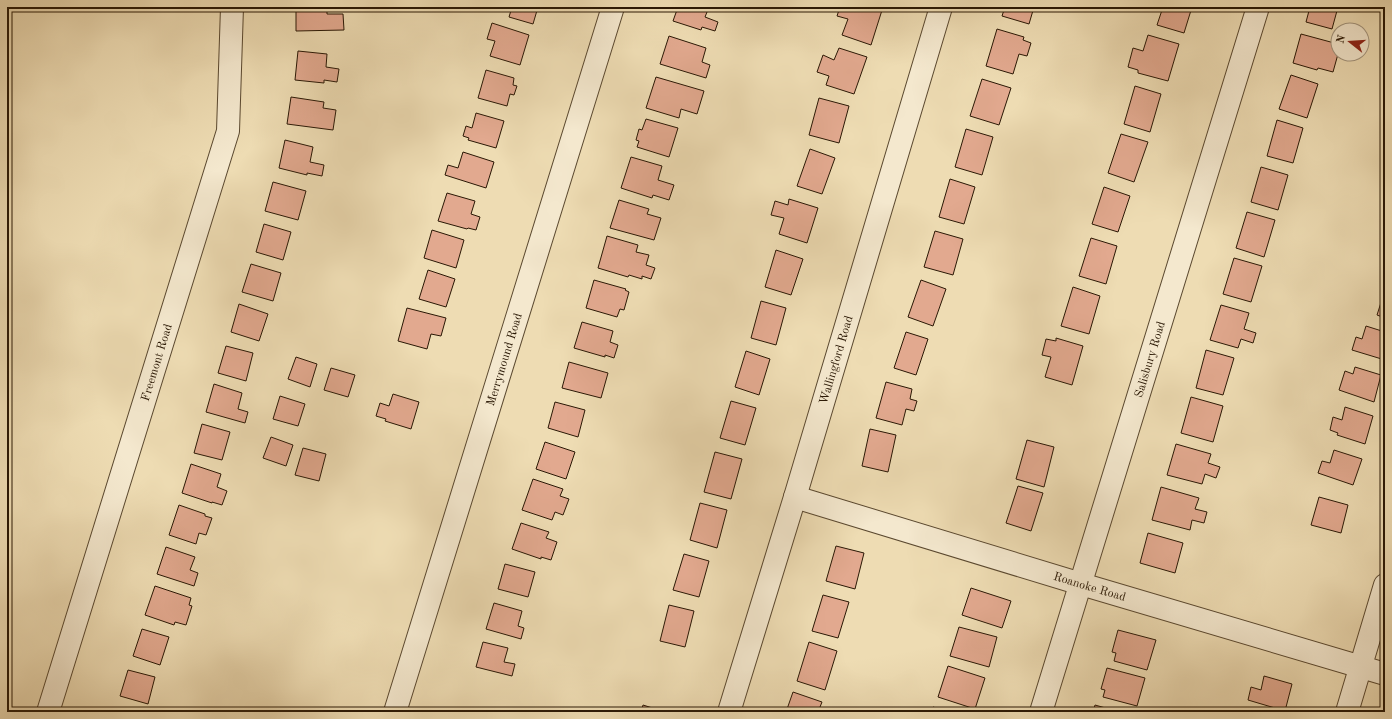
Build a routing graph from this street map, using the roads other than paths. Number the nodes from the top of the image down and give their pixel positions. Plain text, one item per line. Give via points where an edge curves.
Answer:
1 (232, 7) edge
2 (613, 7) edge
3 (941, 7) edge
4 (1258, 7) edge
5 (795, 497) junction
6 (1081, 584) junction
7 (1385, 585) edge
8 (1361, 667) junction
9 (1385, 674) edge
10 (48, 712) edge
11 (395, 712) edge
12 (729, 712) edge
13 (1041, 712) edge
14 (1347, 712) edge

1 - 10 street, Freemont Road via 228,131
2 - 11 street, Merrymound Road
3 - 5 street, Wallingford Road
4 - 6 street, Salisbury Road
5 - 6 street, Roanoke Road
5 - 12 street, Wallingford Road
6 - 8 street, Roanoke Road
6 - 13 street, Salisbury Road
7 - 8 street
8 - 9 street, Roanoke Road
8 - 14 street

